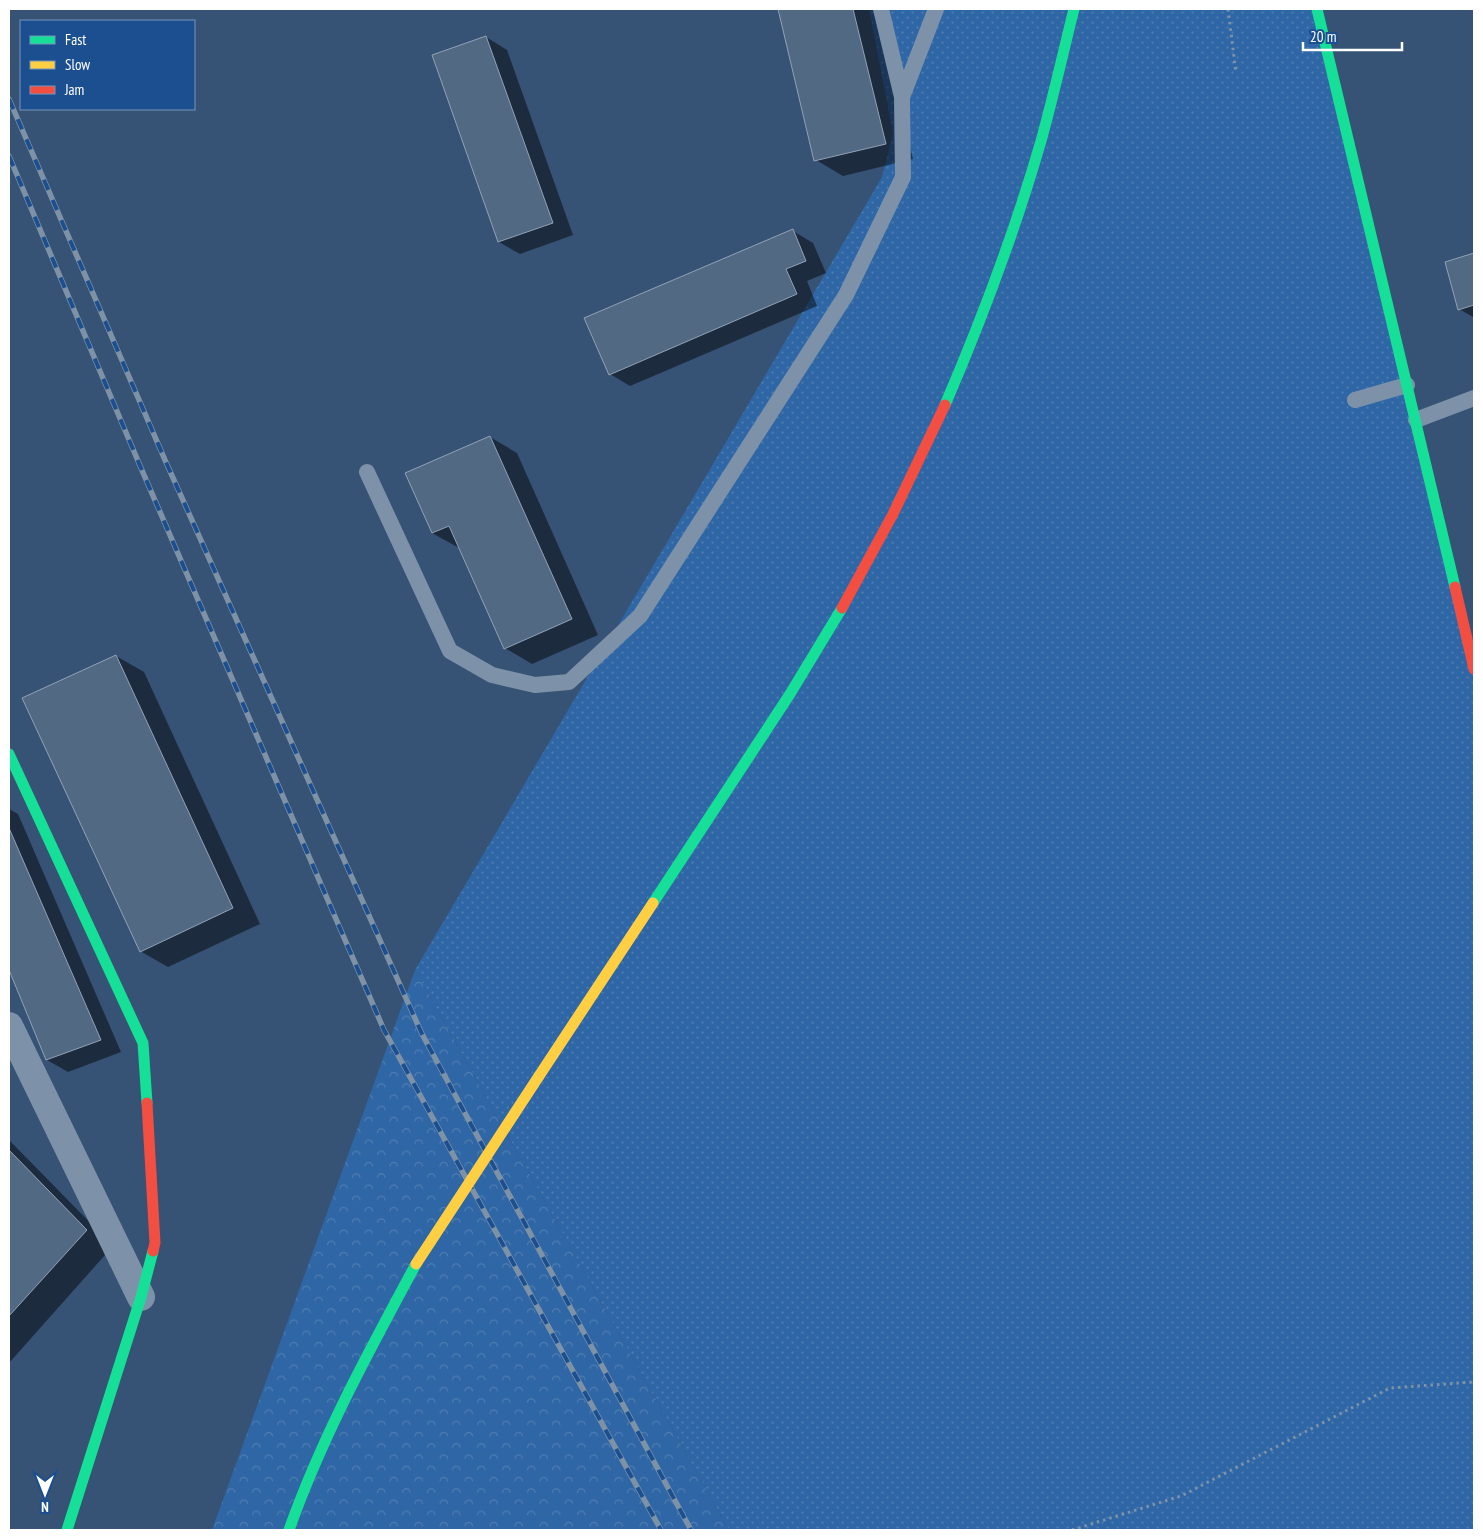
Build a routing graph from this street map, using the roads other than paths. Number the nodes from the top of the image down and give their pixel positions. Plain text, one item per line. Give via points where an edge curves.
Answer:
1 (881, 9) edge
2 (936, 9) edge
3 (1074, 9) edge
4 (1317, 9) edge
5 (902, 97) junction
6 (1407, 385) junction
7 (1474, 398) edge
8 (1355, 400) dead end
9 (1416, 420) junction
10 (367, 472) dead end
11 (1474, 669) edge
12 (9, 754) edge
13 (9, 1026) edge
14 (141, 1297) junction
15 (67, 1530) edge
16 (288, 1530) edge

1 - 5 lane
2 - 5 lane
3 - 16 main road, bridge via 1041,141 1010,240 965,359 893,514 790,694 416,1264 355,1374
4 - 6 main road
5 - 10 lane via 903,177 846,296 640,616 569,682 535,684 492,675 450,651
6 - 8 lane
6 - 9 main road
7 - 9 lane
9 - 11 main road
12 - 14 main road via 143,1044 155,1243
13 - 14 street
14 - 15 main road

